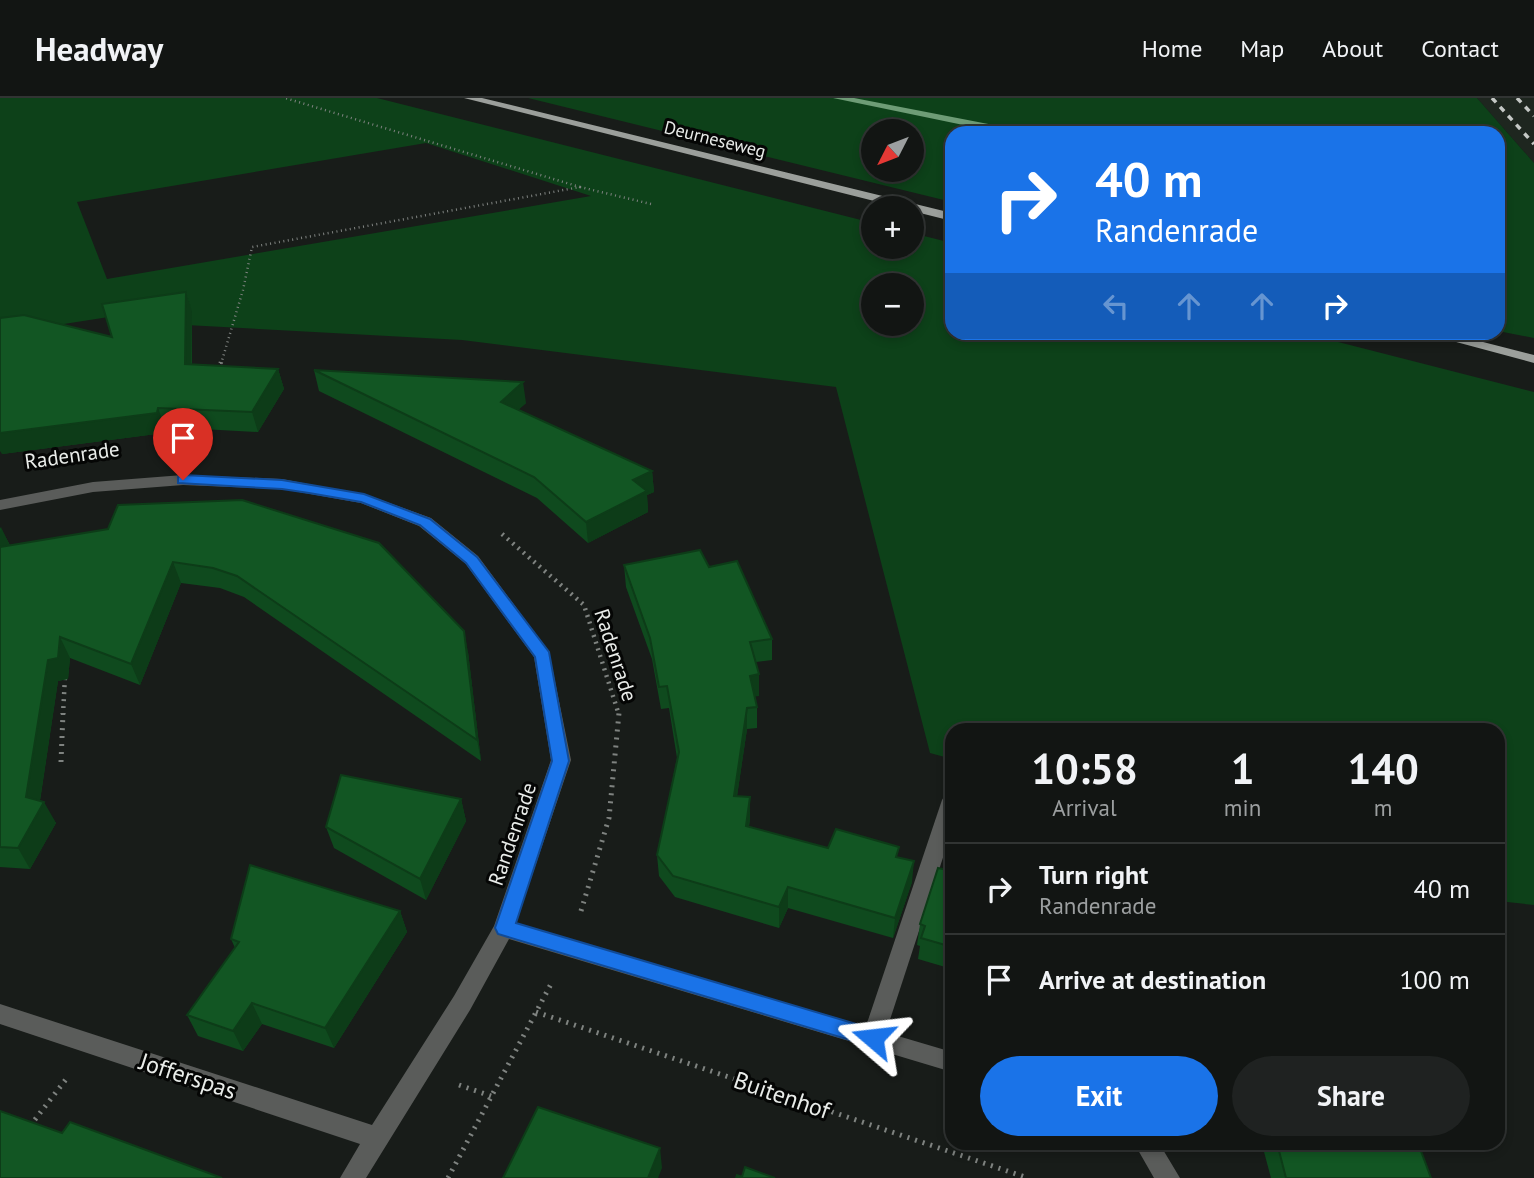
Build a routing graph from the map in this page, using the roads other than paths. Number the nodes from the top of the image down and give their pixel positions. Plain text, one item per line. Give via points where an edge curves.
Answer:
1 (469, 98) edge
2 (945, 214) edge
3 (1457, 340) edge
4 (1534, 359) edge
5 (0, 505) edge
6 (945, 821) edge
7 (504, 928) junction
8 (0, 1014) edge
9 (873, 1038) junction
10 (945, 1060) edge
11 (375, 1138) junction
12 (1150, 1150) edge
13 (352, 1178) edge
14 (1168, 1178) edge

1 - 2 main road, Deurneseweg
3 - 4 main road
5 - 7 street, Randenrade via 93,487 183,480 282,484 364,499 425,522 472,560 543,656 561,761
6 - 9 street
7 - 9 street
7 - 11 street, Randenrade
8 - 11 street, Jofferspas
9 - 10 street
11 - 13 street, Randenrade
12 - 14 street

